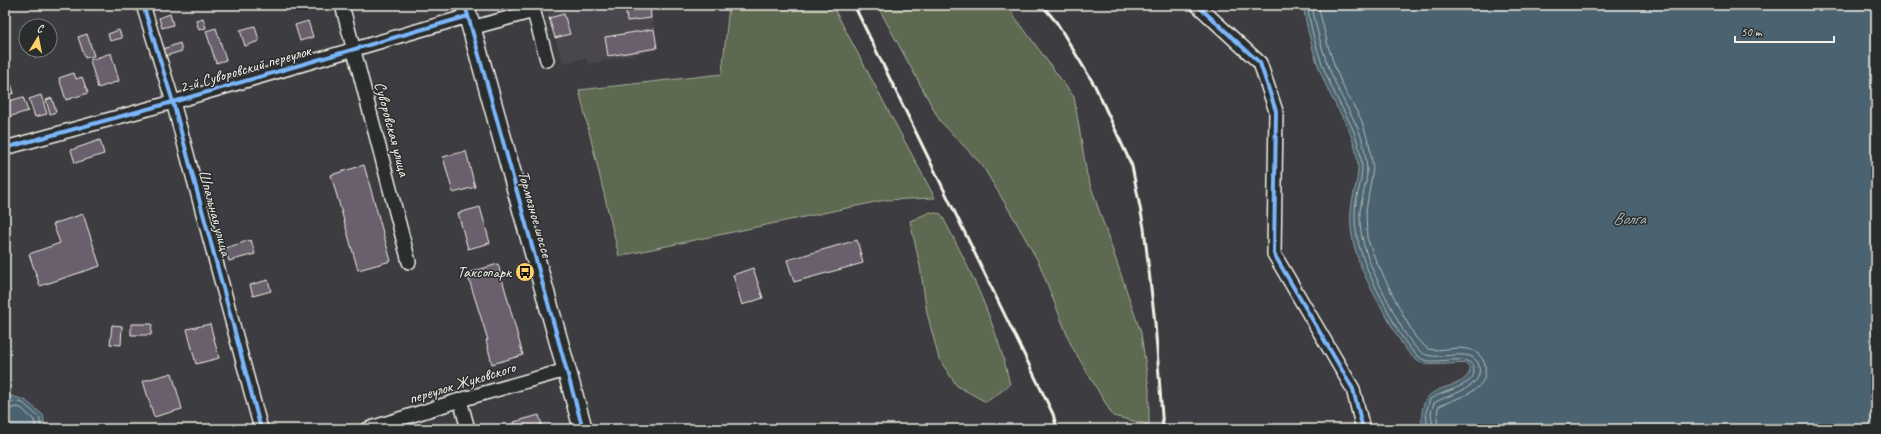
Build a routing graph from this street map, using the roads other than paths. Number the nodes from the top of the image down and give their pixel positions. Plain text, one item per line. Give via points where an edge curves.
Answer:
1 (143, 5) edge
2 (342, 5) edge
3 (1197, 5) edge
4 (533, 8) edge
5 (468, 17) edge
6 (354, 49) junction
7 (547, 60) dead end
8 (173, 102) junction
9 (5, 148) edge
10 (409, 262) dead end
11 (566, 370) junction
12 (460, 400) junction
13 (261, 429) edge
14 (368, 429) edge
15 (468, 429) edge
16 (583, 429) edge
17 (1363, 429) edge

1 - 8 street, Шпальная улица
2 - 6 street, Суворовская улица
3 - 17 street via 1260,63 1276,111 1274,254 1353,389
4 - 5 street, 2-й Суворовский переулок
4 - 7 street
5 - 6 street, 2-й Суворовский переулок
5 - 11 street, Тормозное шоссе
6 - 8 street, 2-й Суворовский переулок
6 - 10 street, Суворовская улица
8 - 9 street, 2-й Суворовский переулок
8 - 13 street, Шпальная улица
11 - 12 street, переулок Жуковского
11 - 16 street, Тормозное шоссе
12 - 14 street, переулок Жуковского
12 - 15 street

